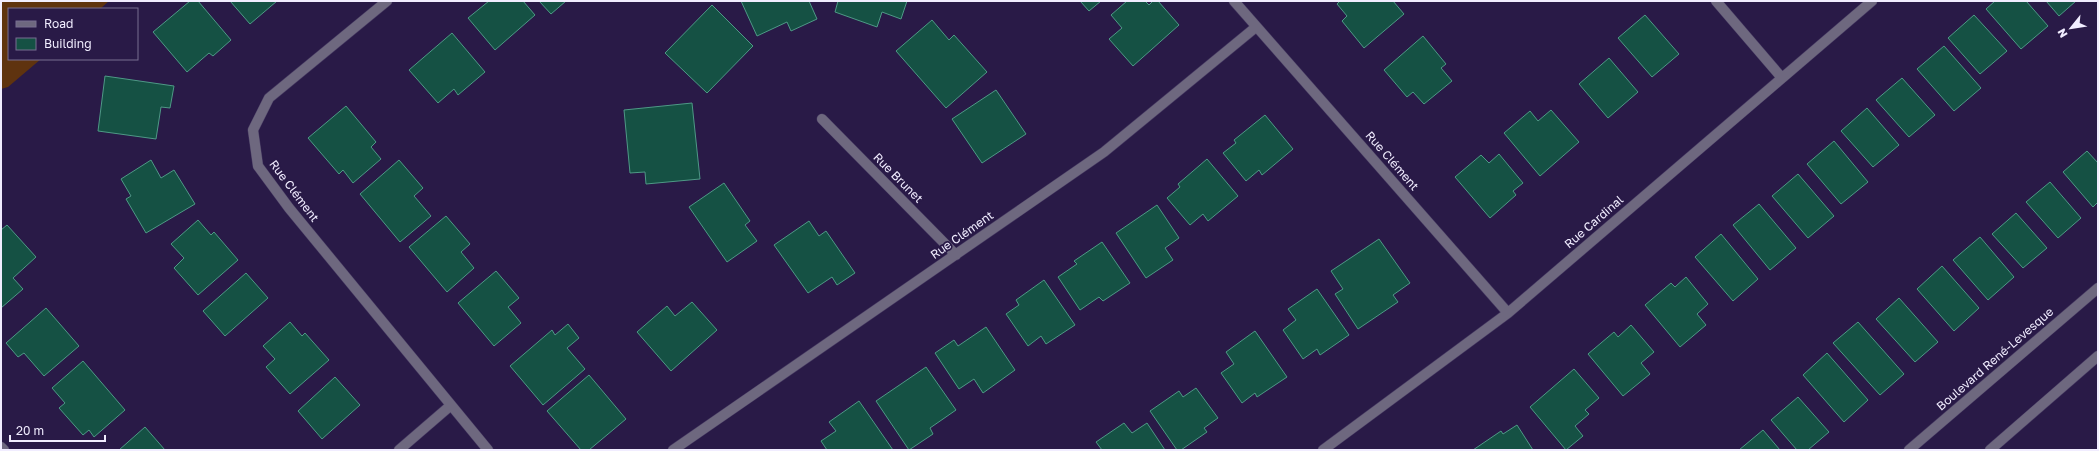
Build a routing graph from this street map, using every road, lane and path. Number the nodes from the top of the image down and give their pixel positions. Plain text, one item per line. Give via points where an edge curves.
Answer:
1 (387, 1) edge
2 (1234, 1) edge
3 (1716, 1) edge
4 (1872, 1) edge
5 (1256, 27) junction
6 (1782, 78) junction
7 (822, 119) dead end
8 (956, 255) junction
9 (2098, 288) edge
10 (1508, 313) junction
11 (2098, 356) edge
12 (450, 406) junction
13 (1, 447) edge
14 (4, 450) edge
15 (399, 450) edge
16 (488, 450) edge
17 (673, 450) edge
18 (1323, 450) edge
19 (1909, 450) edge
20 (1990, 450) edge

1 - 12 street, Rue Clément via 269,98 253,130 258,166 289,208
2 - 5 street, Rue Clément
3 - 6 street
4 - 6 street, Rue Cardinal
5 - 8 street, Rue Clément via 1104,152
5 - 10 street, Rue Clément
6 - 10 street, Rue Cardinal
7 - 8 street, Rue Brunet
8 - 17 street, Rue Clément
9 - 19 street, Boulevard René-Levesque
10 - 18 street, Rue Cardinal
11 - 20 street
12 - 15 street
12 - 16 street, Rue Clément
13 - 14 street

